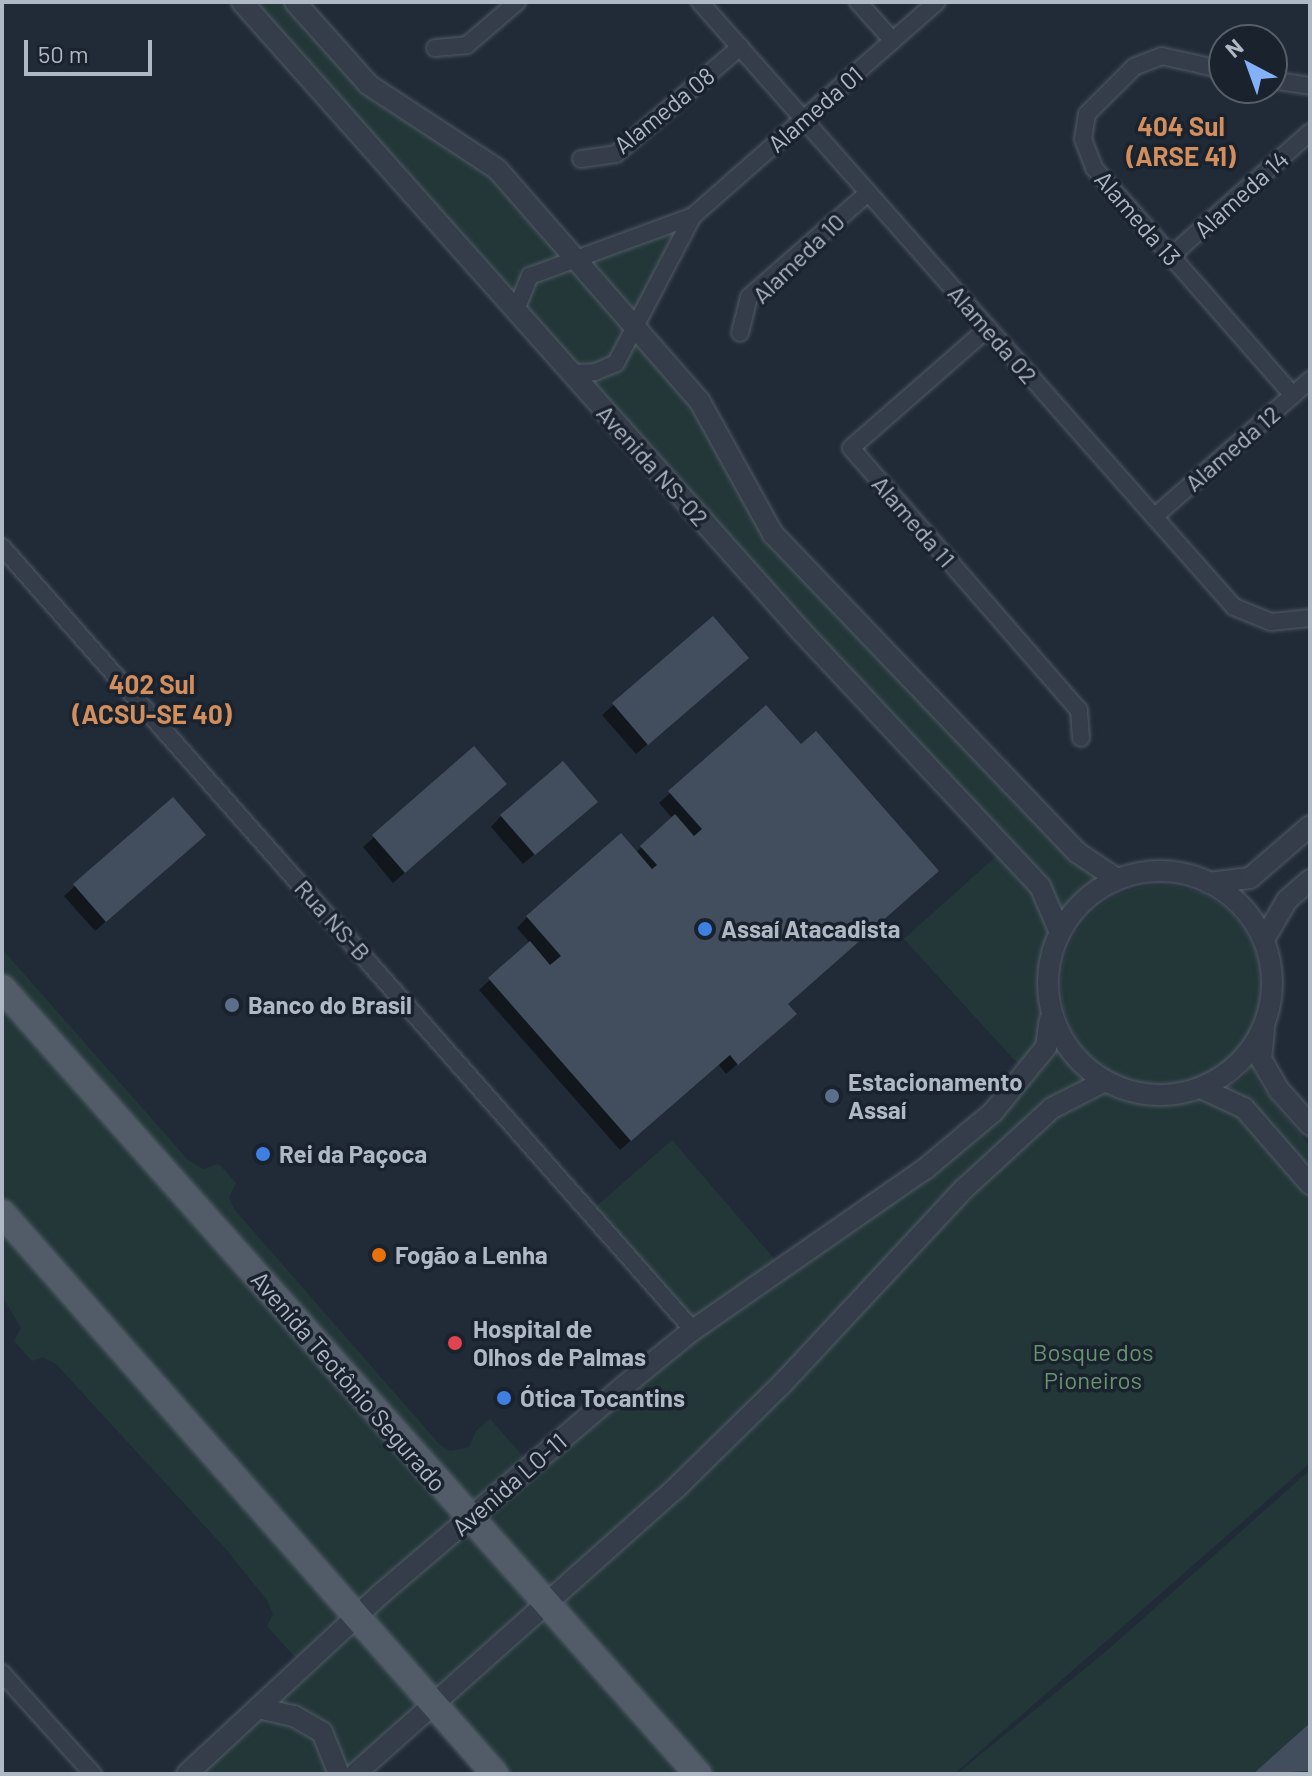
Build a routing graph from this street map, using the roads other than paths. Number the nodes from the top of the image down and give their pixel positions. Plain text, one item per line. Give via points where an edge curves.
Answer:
1 (242, 2) edge
2 (295, 2) edge
3 (517, 2) edge
4 (700, 2) edge
5 (858, 2) edge
6 (937, 2) edge
7 (893, 41) junction
8 (740, 47) junction
9 (435, 48) dead end
10 (1208, 66) edge
11 (1288, 83) edge
12 (1310, 86) edge
13 (803, 119) junction
14 (1310, 132) edge
15 (581, 159) dead end
16 (868, 193) junction
17 (693, 216) junction
18 (1171, 256) junction
19 (576, 259) junction
20 (516, 310) junction
21 (988, 328) junction
22 (637, 330) junction
23 (740, 333) dead end
24 (571, 373) junction
25 (1310, 380) edge
26 (1293, 395) junction
27 (1154, 517) junction
28 (2, 547) edge
29 (1310, 618) edge
30 (1081, 738) dead end
31 (1310, 826) edge
32 (1115, 878) junction
33 (1310, 880) edge
34 (1209, 883) junction
35 (1058, 928) junction
36 (1266, 936) junction
37 (2, 988) edge
38 (1050, 1020) junction
39 (1264, 1030) junction
40 (1103, 1082) junction
41 (1205, 1090) junction
42 (1310, 1125) edge
43 (1310, 1184) edge
44 (2, 1213) edge
45 (693, 1330) junction
46 (469, 1519) junction
47 (548, 1607) junction
48 (357, 1616) junction
49 (2, 1673) edge
50 (435, 1707) junction
51 (258, 1708) junction
52 (93, 1774) edge
53 (187, 1774) edge
54 (339, 1774) edge
55 (355, 1774) edge
56 (495, 1774) edge
57 (698, 1774) edge

1 - 20 street, Avenida NS-02
2 - 19 street via 369,85 497,169
3 - 9 street via 467,45
4 - 8 street, Alameda 02
5 - 7 street
6 - 7 street, Alameda 01
7 - 13 street, Alameda 01
8 - 13 street, Alameda 02
8 - 15 street, Alameda 08 via 616,154
10 - 18 street, Alameda 13 via 1162,56 1134,67 1087,114 1083,139 1094,168
11 - 12 street
13 - 16 street, Alameda 02
13 - 17 street, Alameda 01
14 - 18 street, Alameda 14
16 - 21 street, Alameda 02
16 - 23 street, Alameda 10 via 749,297
17 - 19 street, Alameda 01
17 - 22 street, Alameda 01
18 - 26 street, Alameda 13
19 - 20 street, Alameda 01 via 530,276
19 - 22 street
20 - 24 street, Avenida NS-02
21 - 27 street, Alameda 02
21 - 30 street, Alameda 11 via 851,448 1079,710
22 - 24 street, Alameda 01 via 616,363 595,372
22 - 32 street via 700,402 773,534 1078,853
24 - 35 street, Avenida NS-02 via 802,632 1040,886
25 - 26 street, Alameda 12
26 - 27 street, Alameda 12
27 - 29 street, Alameda 02 via 1234,607 1271,622
28 - 45 street, Rua NS-B
31 - 34 street via 1250,878
32 - 34 street via 1180,874
32 - 35 street
33 - 36 street via 1287,900
34 - 36 street via 1241,904
35 - 38 street via 1047,977
36 - 39 street via 1275,980
37 - 46 main road, Avenida Teotônio Segurado
38 - 40 street via 1077,1059
38 - 45 street, Avenida LO-11 via 1046,1047 1029,1075 993,1112 900,1188
39 - 41 street
39 - 42 street via 1261,1059 1279,1090
40 - 41 street via 1142,1094
40 - 47 street via 1052,1108 965,1188 782,1384
41 - 43 street via 1244,1108
44 - 48 main road
45 - 46 street, Avenida LO-11
46 - 47 main road, Avenida Teotônio Segurado
46 - 48 street, Avenida LO-11
47 - 50 street
47 - 57 main road, Avenida Teotônio Segurado
48 - 50 main road
48 - 51 street, Avenida LO-11
49 - 52 street
50 - 55 street
50 - 56 main road
51 - 53 street, Avenida LO-11
51 - 54 street via 294,1716 322,1732

